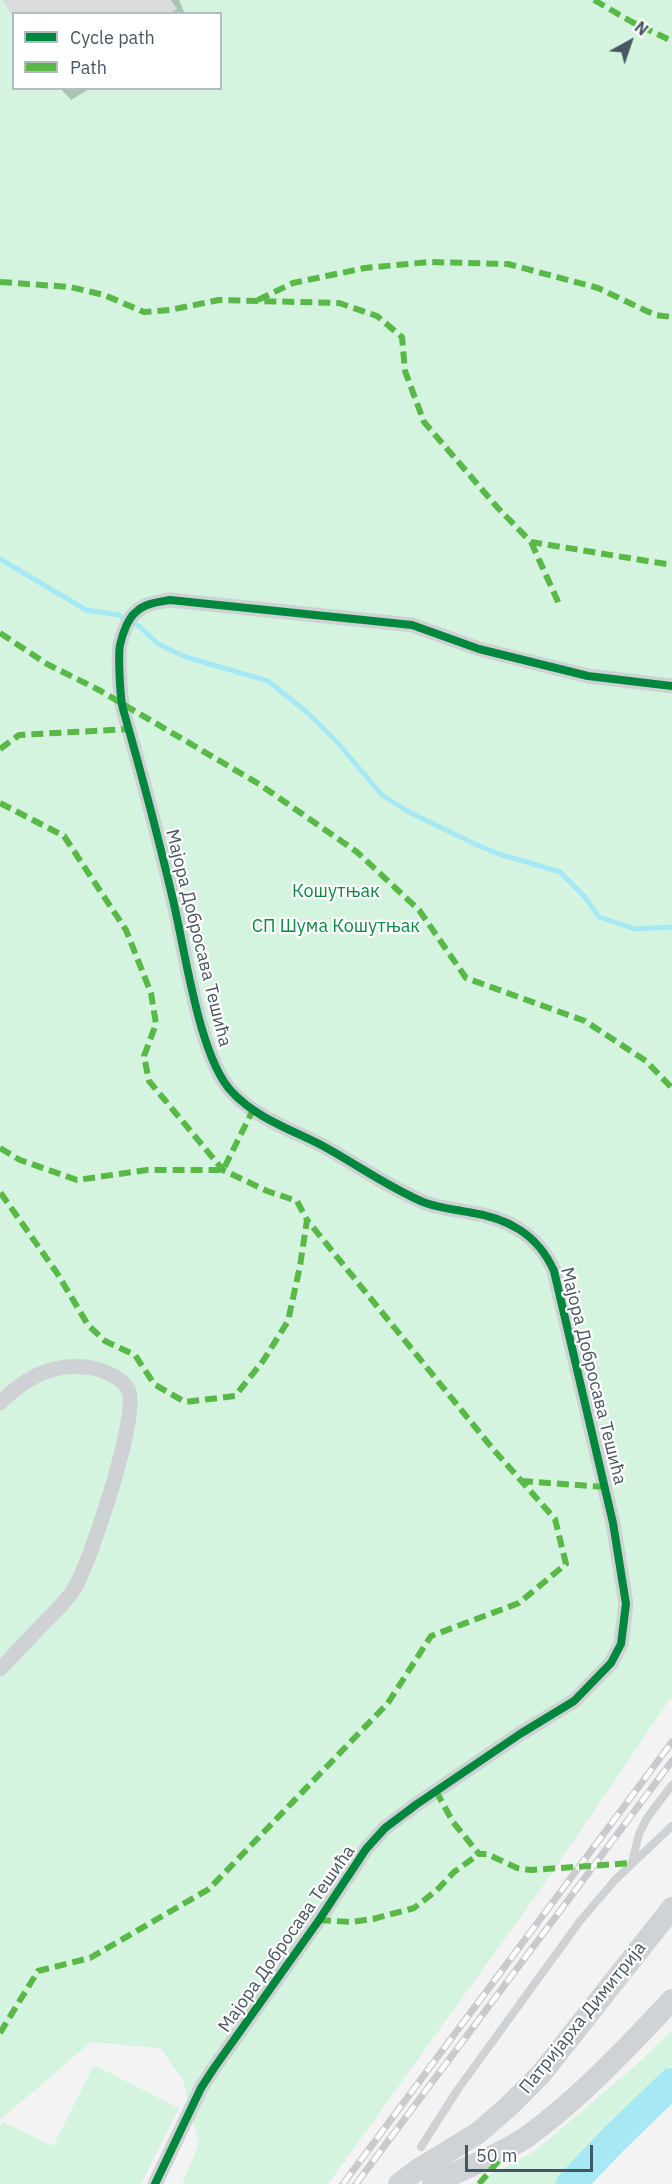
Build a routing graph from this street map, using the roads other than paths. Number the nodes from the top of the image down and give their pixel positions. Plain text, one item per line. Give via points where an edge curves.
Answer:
1 (672, 686) edge
2 (0, 1403) edge
3 (0, 1669) edge
4 (672, 1785) edge
5 (672, 1826) edge
6 (632, 1863) junction
7 (672, 1908) edge
8 (672, 2000) edge
9 (422, 2147) dead end
10 (155, 2184) edge
11 (399, 2184) edge
12 (434, 2184) edge

1 - 10 street, Мајора Добросава Тешића via 588,676 478,649 412,625 170,600 148,604 132,618 120,646 122,705 206,1042 217,1070 231,1091 254,1110 413,1198 505,1221 534,1239 543,1250 555,1271 611,1514 626,1604 621,1644 611,1664 591,1686 417,1804 385,1828 366,1849 208,2078
2 - 3 street via 37,1374 70,1367 102,1371 128,1388 130,1396 130,1413 111,1492 85,1568 60,1608
4 - 6 lane via 647,1818
5 - 6 lane
6 - 9 lane via 580,1922 456,2092
7 - 11 main road, Патријарха Димитрија via 517,2099 478,2133
8 - 12 main road, Патријарха Димитрија via 633,2042 528,2135 481,2163

